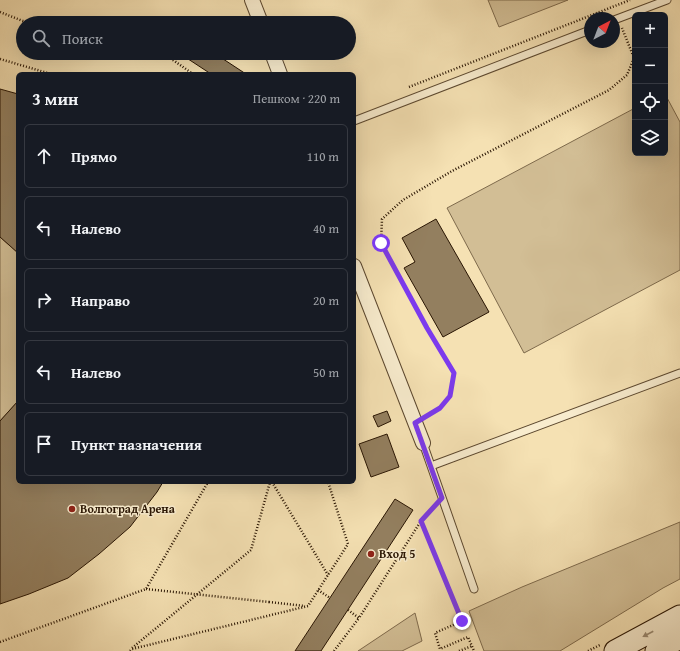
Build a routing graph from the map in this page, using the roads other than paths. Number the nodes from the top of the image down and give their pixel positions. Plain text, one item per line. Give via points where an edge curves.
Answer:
1 (252, 0) edge
2 (667, 0) edge
3 (258, 16) edge
4 (620, 21) edge
5 (584, 32) edge
6 (275, 60) edge
7 (279, 72) edge
8 (356, 120) edge
9 (356, 271) edge
10 (680, 373) edge
11 (422, 443) joint
12 (431, 466) junction
13 (474, 589) dead end
14 (680, 616) edge
15 (680, 638) edge
16 (615, 651) edge
17 (656, 651) edge

1 - 3 street
2 - 4 lane
5 - 8 lane
6 - 7 street
9 - 11 street
10 - 12 lane
11 - 12 lane
12 - 13 lane
14 -> 16 main road
15 - 17 main road

